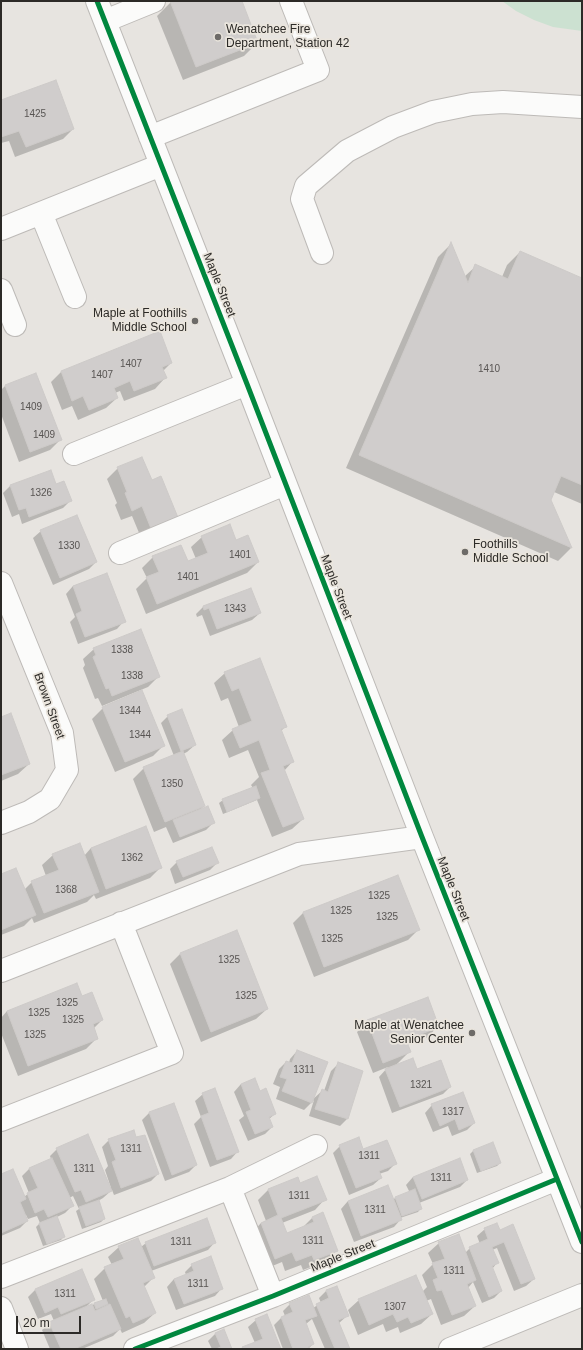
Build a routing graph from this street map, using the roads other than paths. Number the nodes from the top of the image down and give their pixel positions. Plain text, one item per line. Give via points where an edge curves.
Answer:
1 (154, 1) edge
2 (291, 1) edge
3 (101, 11) edge
4 (582, 106) edge
5 (150, 137) junction
6 (161, 165) junction
7 (41, 213) junction
8 (1, 229) edge
9 (322, 253) dead end
10 (1, 290) edge
11 (75, 298) dead end
12 (15, 325) dead end
13 (247, 384) junction
14 (74, 454) dead end
15 (286, 484) junction
16 (120, 553) dead end
17 (1, 583) edge
18 (1, 823) edge
19 (422, 837) junction
20 (121, 923) junction
21 (1, 971) edge
22 (1, 1120) edge
23 (316, 1146) dead end
24 (557, 1179) junction
25 (230, 1188) junction
26 (582, 1242) edge
27 (1, 1277) edge
28 (582, 1295) edge
29 (273, 1296) junction
30 (1, 1308) edge
31 (17, 1349) edge
32 (135, 1349) edge
33 (450, 1349) edge

1 - 3 street
2 - 5 street via 318,70
3 - 5 street, Maple Street
4 - 9 street via 503,102 472,104 433,112 393,127 347,151 306,186 302,199
5 - 6 street, Maple Street
6 - 7 street
6 - 13 street, Maple Street
7 - 8 street
7 - 11 street
10 - 12 street
13 - 14 street
13 - 15 street, Maple Street
15 - 16 street
15 - 19 street, Maple Street
17 - 18 street, Brown Street via 62,733 68,770 50,800
19 - 20 street via 299,854
19 - 24 street, Maple Street
20 - 21 street
20 - 22 street via 172,1053
23 - 25 street
24 - 26 street, Maple Street
24 - 29 street, Maple Street
25 - 27 street
25 - 29 street
28 - 33 street
29 - 32 street, Maple Street
30 - 31 street

